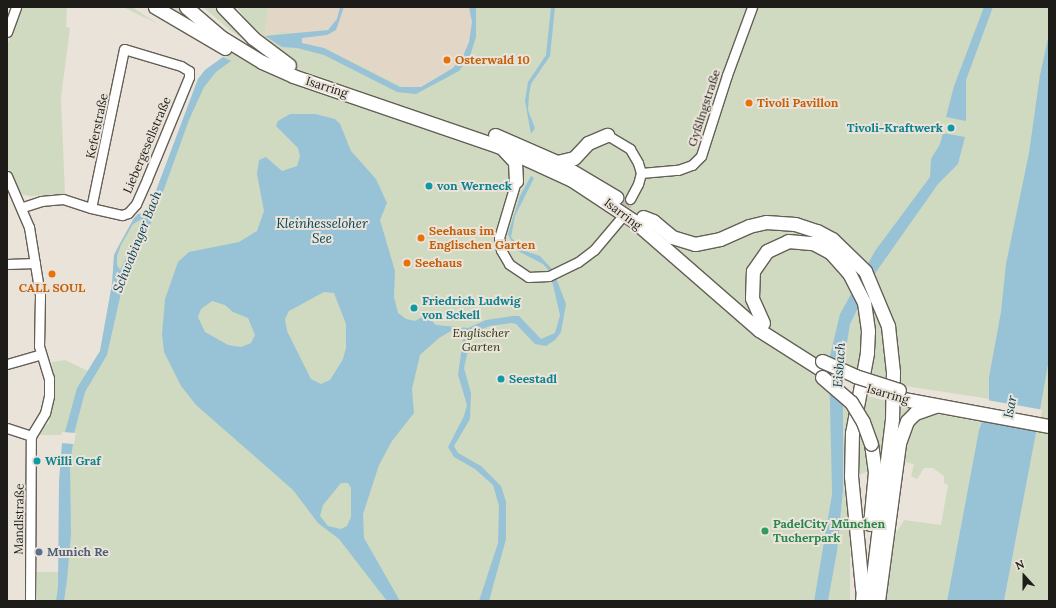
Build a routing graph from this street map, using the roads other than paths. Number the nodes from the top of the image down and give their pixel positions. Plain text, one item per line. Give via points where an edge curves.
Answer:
1 (16, 7) edge
2 (155, 7) edge
3 (186, 7) edge
4 (198, 7) edge
5 (223, 7) edge
6 (752, 7) edge
7 (7, 32) edge
8 (124, 49) joint
9 (291, 70) junction
10 (607, 135) joint
11 (498, 146) junction
12 (580, 153) junction
13 (535, 157) junction
14 (557, 162) junction
15 (641, 173) junction
16 (7, 176) edge
17 (516, 181) junction
18 (593, 182) junction
19 (630, 199) tunnel mouth
20 (22, 207) junction
21 (90, 208) junction
22 (643, 217) junction
23 (621, 218) tunnel mouth
24 (847, 259) junction
25 (36, 262) junction
26 (7, 264) edge
27 (763, 323) junction
28 (41, 354) junction
29 (7, 364) edge
30 (819, 368) junction
31 (941, 404) junction
32 (1049, 418) edge
33 (1049, 426) edge
34 (7, 428) edge
35 (31, 436) junction
36 (862, 595) edge
37 (30, 601) edge
38 (870, 601) edge
39 (878, 601) edge

1 - 7 street
2 - 9 highway via 235,54
3 - 9 highway, Isarring via 239,50
4 - 9 highway, Isarring via 244,44
5 - 9 highway via 253,38
6 - 15 street, Gyßlingstraße via 701,156 692,165 678,170
8 - 21 street, Keferstraße via 116,99
8 - 21 street, Liebergesellstraße via 181,66 189,71 190,77 136,204 122,216
9 - 11 highway, Isarring
9 - 13 highway, Isarring via 426,111
10 - 12 highway via 588,143
10 - 15 street via 630,149
11 - 13 highway, Isarring
11 - 17 highway via 514,158
12 - 14 highway via 568,161
12 - 18 highway via 582,167
13 - 14 highway, Isarring
13 - 17 highway via 521,171
13 - 30 highway, Isarring via 634,221 729,306 777,343
14 - 18 highway, Isarring
15 - 19 street
16 - 20 street
17 - 23 street via 499,238 501,252 509,264 528,277 558,273 594,250
18 - 22 highway, Isarring
20 - 21 street, Liebergesellstraße via 41,201 63,199
20 - 25 street
22 - 24 highway via 653,221 672,237 695,244 720,239 749,226 766,222 788,223 817,231
22 - 27 highway, Isarring
24 - 27 highway via 801,240 788,241 767,251 755,266 750,284 752,298
24 - 36 highway via 864,302 868,331 867,353 852,434 852,476
24 - 38 highway via 865,271 874,288 888,326 893,372 892,419
25 - 26 street
25 - 28 street via 40,295
27 - 30 highway, Isarring
28 - 29 street
28 - 35 street via 49,378 49,396 43,418
30 - 31 highway, Isarring via 852,383
30 - 36 highway, bridge via 851,402 872,444 875,472
31 - 32 highway, Isarring
31 - 33 highway, Isarring
31 - 39 highway via 915,413 907,421 899,443
34 - 35 street
35 - 37 street, Mandlstraße

